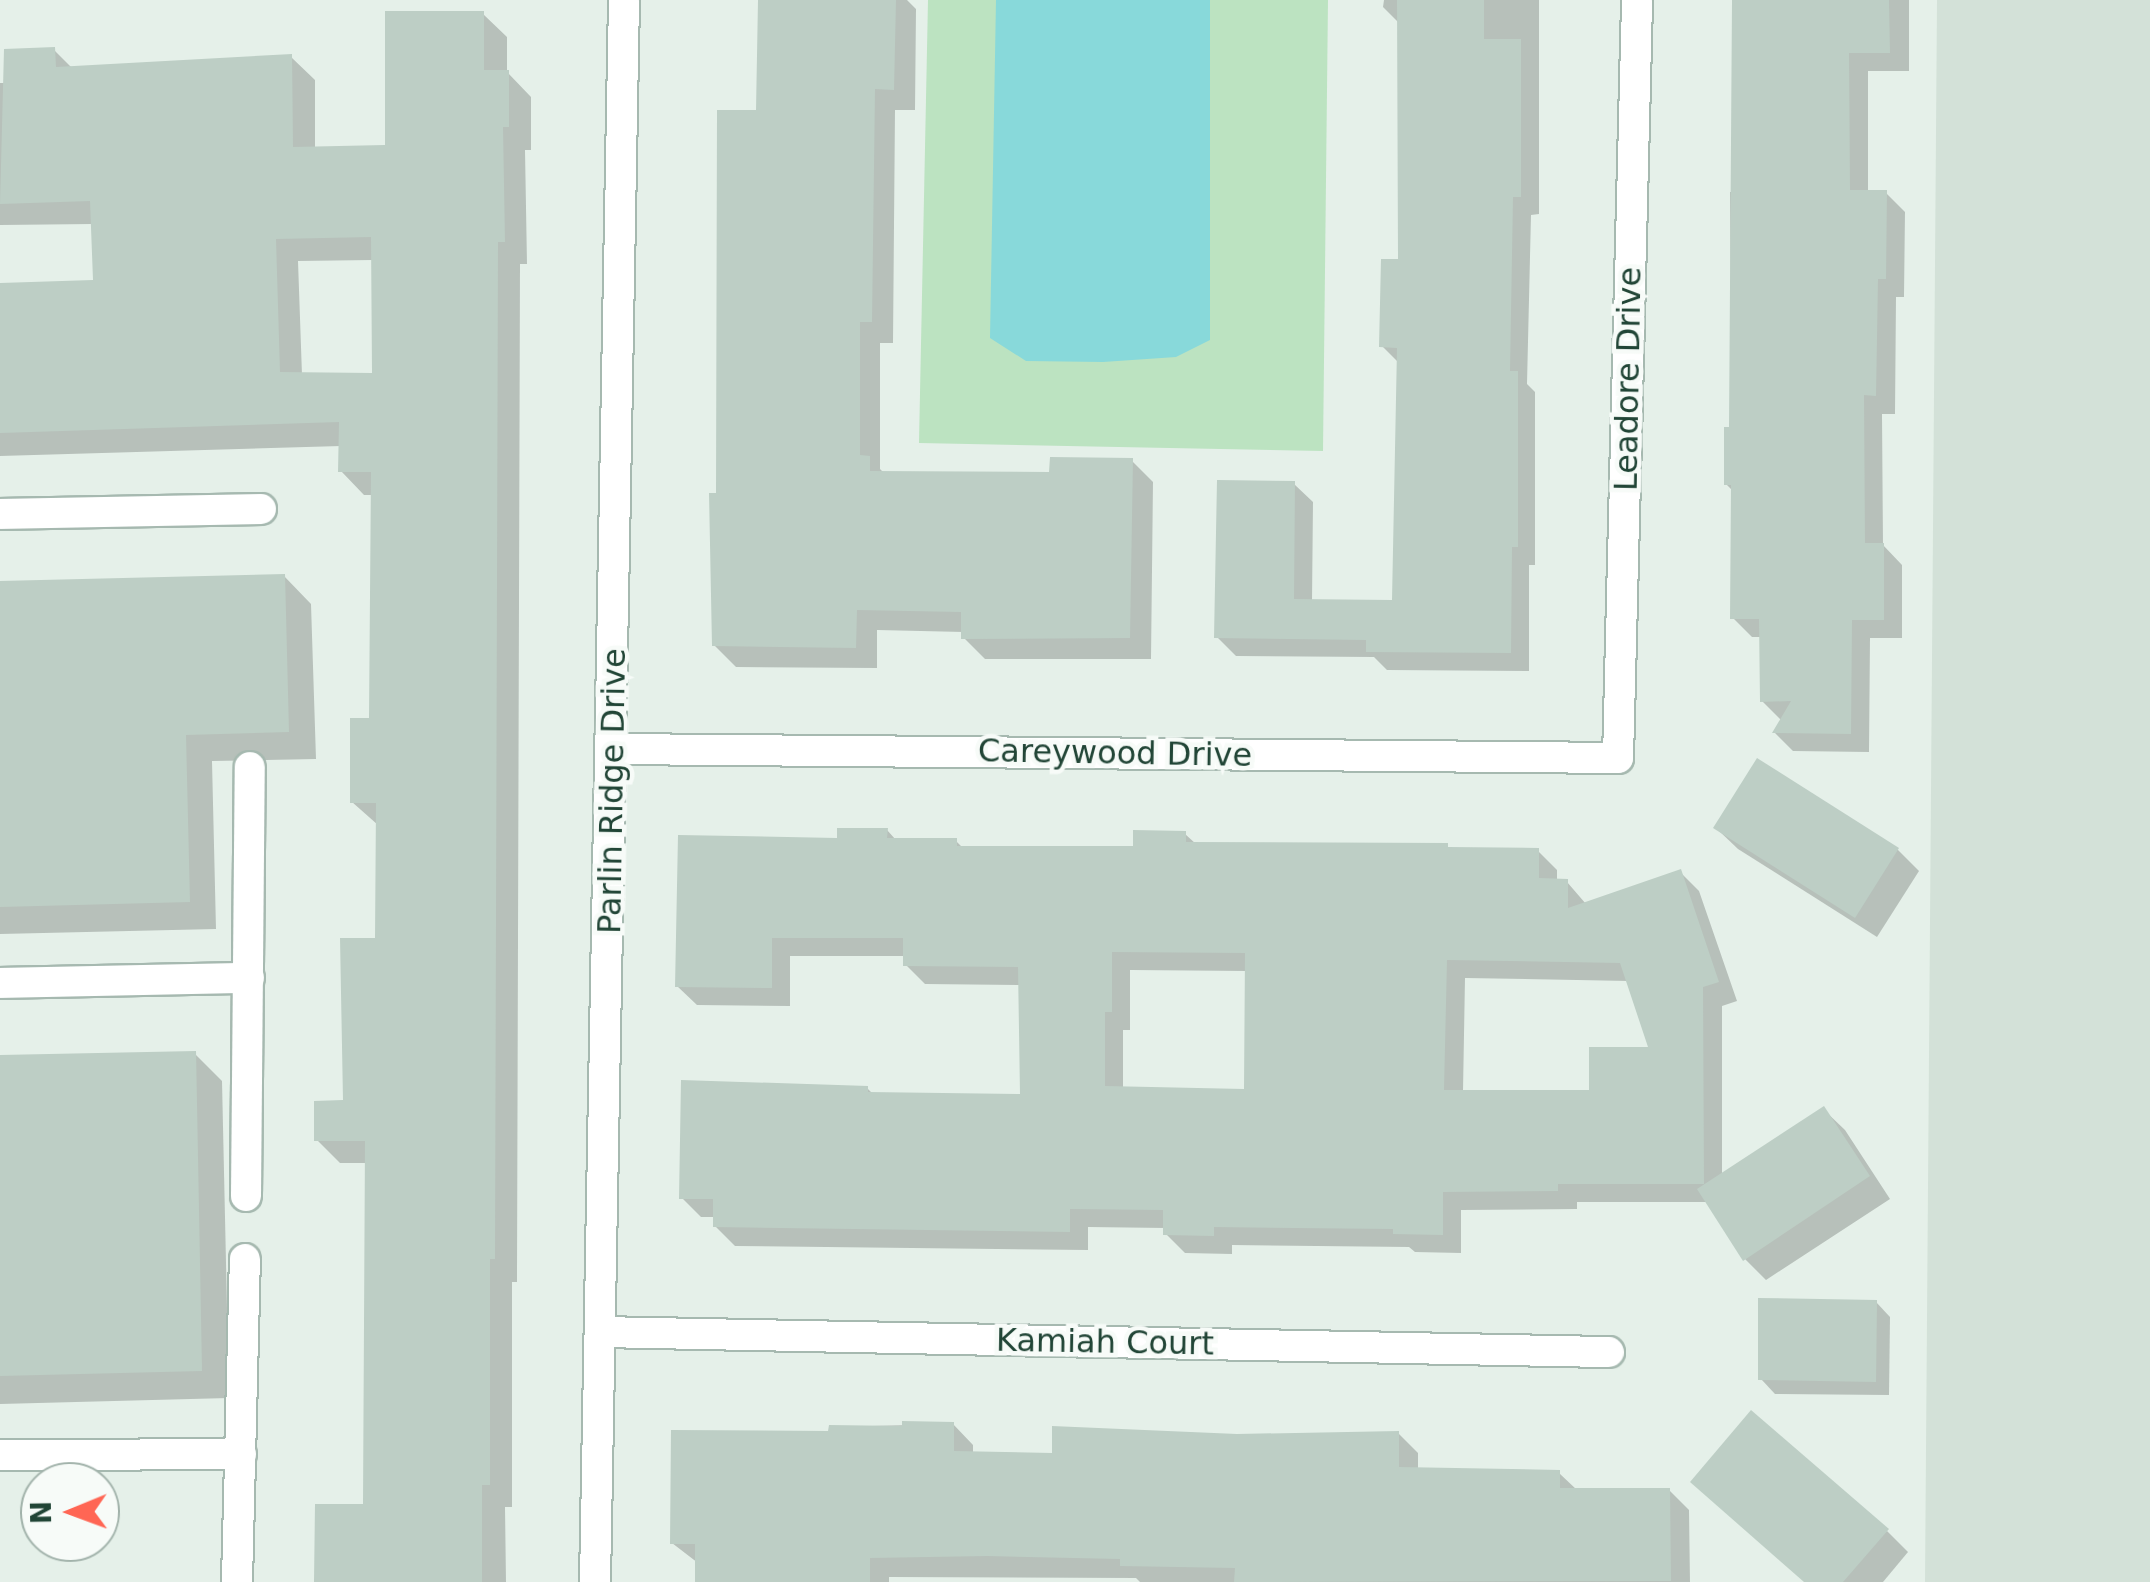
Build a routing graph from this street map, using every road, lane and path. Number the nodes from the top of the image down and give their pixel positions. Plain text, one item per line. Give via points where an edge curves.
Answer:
1 (624, 0) edge
2 (1637, 0) edge
3 (261, 509) dead end
4 (0, 514) edge
5 (613, 748) junction
6 (1618, 758) joint
7 (250, 767) dead end
8 (249, 978) junction
9 (0, 983) edge
10 (246, 1196) dead end
11 (246, 1259) dead end
12 (600, 1332) junction
13 (1609, 1352) dead end
14 (240, 1454) junction
15 (0, 1455) edge
16 (237, 1582) edge
17 (595, 1582) edge

1 - 5 street, Parlin Ridge Drive
2 - 6 street, Leadore Drive
3 - 4 street
5 - 6 street, Careywood Drive
5 - 12 street, Parlin Ridge Drive
7 - 8 street
8 - 9 street
8 - 10 street
11 - 14 street
12 - 13 street, Kamiah Court
12 - 17 street, Parlin Ridge Drive
14 - 15 street
14 - 16 street

